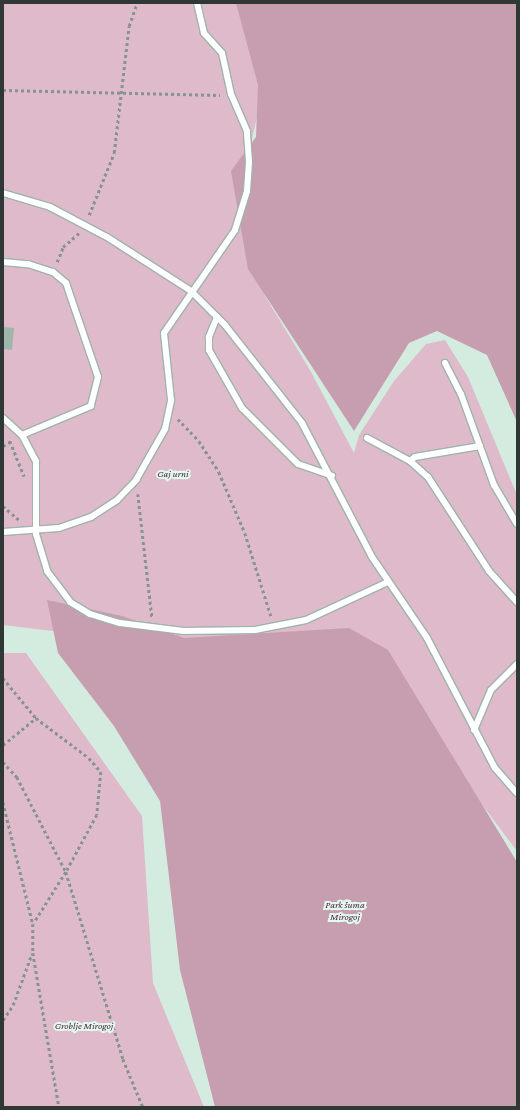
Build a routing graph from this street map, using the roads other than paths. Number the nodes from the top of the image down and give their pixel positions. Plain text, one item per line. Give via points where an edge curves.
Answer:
1 (197, 3) edge
2 (3, 193) edge
3 (3, 262) edge
4 (191, 291) junction
5 (217, 317) junction
6 (445, 363) dead end
7 (3, 418) edge
8 (22, 435) junction
9 (367, 438) dead end
10 (480, 446) junction
11 (410, 461) junction
12 (332, 476) junction
13 (517, 524) edge
14 (36, 529) junction
15 (3, 532) edge
16 (388, 582) junction
17 (517, 602) edge
18 (517, 664) edge
19 (474, 730) junction
20 (517, 793) edge

1 - 4 lane via 204,33 222,53 231,94 247,131 247,191 235,230
2 - 4 lane via 33,200 85,224
3 - 8 lane via 28,264 53,272 66,283 98,377 97,394 91,406
4 - 5 lane
4 - 14 lane via 164,333 171,400 165,429 136,480 117,500 91,517 59,528
5 - 12 lane via 302,423
5 - 12 lane via 209,337 209,350 242,408 298,464
6 - 10 lane
7 - 8 lane
8 - 14 lane via 36,461
9 - 11 lane
10 - 11 lane via 415,457
10 - 13 lane via 502,502
11 - 17 lane via 428,477 489,570
12 - 16 lane via 372,557
14 - 15 lane
14 - 16 lane via 46,571 70,602 90,614 153,627 183,631 255,630 306,620
16 - 19 lane via 427,638
18 - 19 lane via 491,690
19 - 20 lane via 495,768

